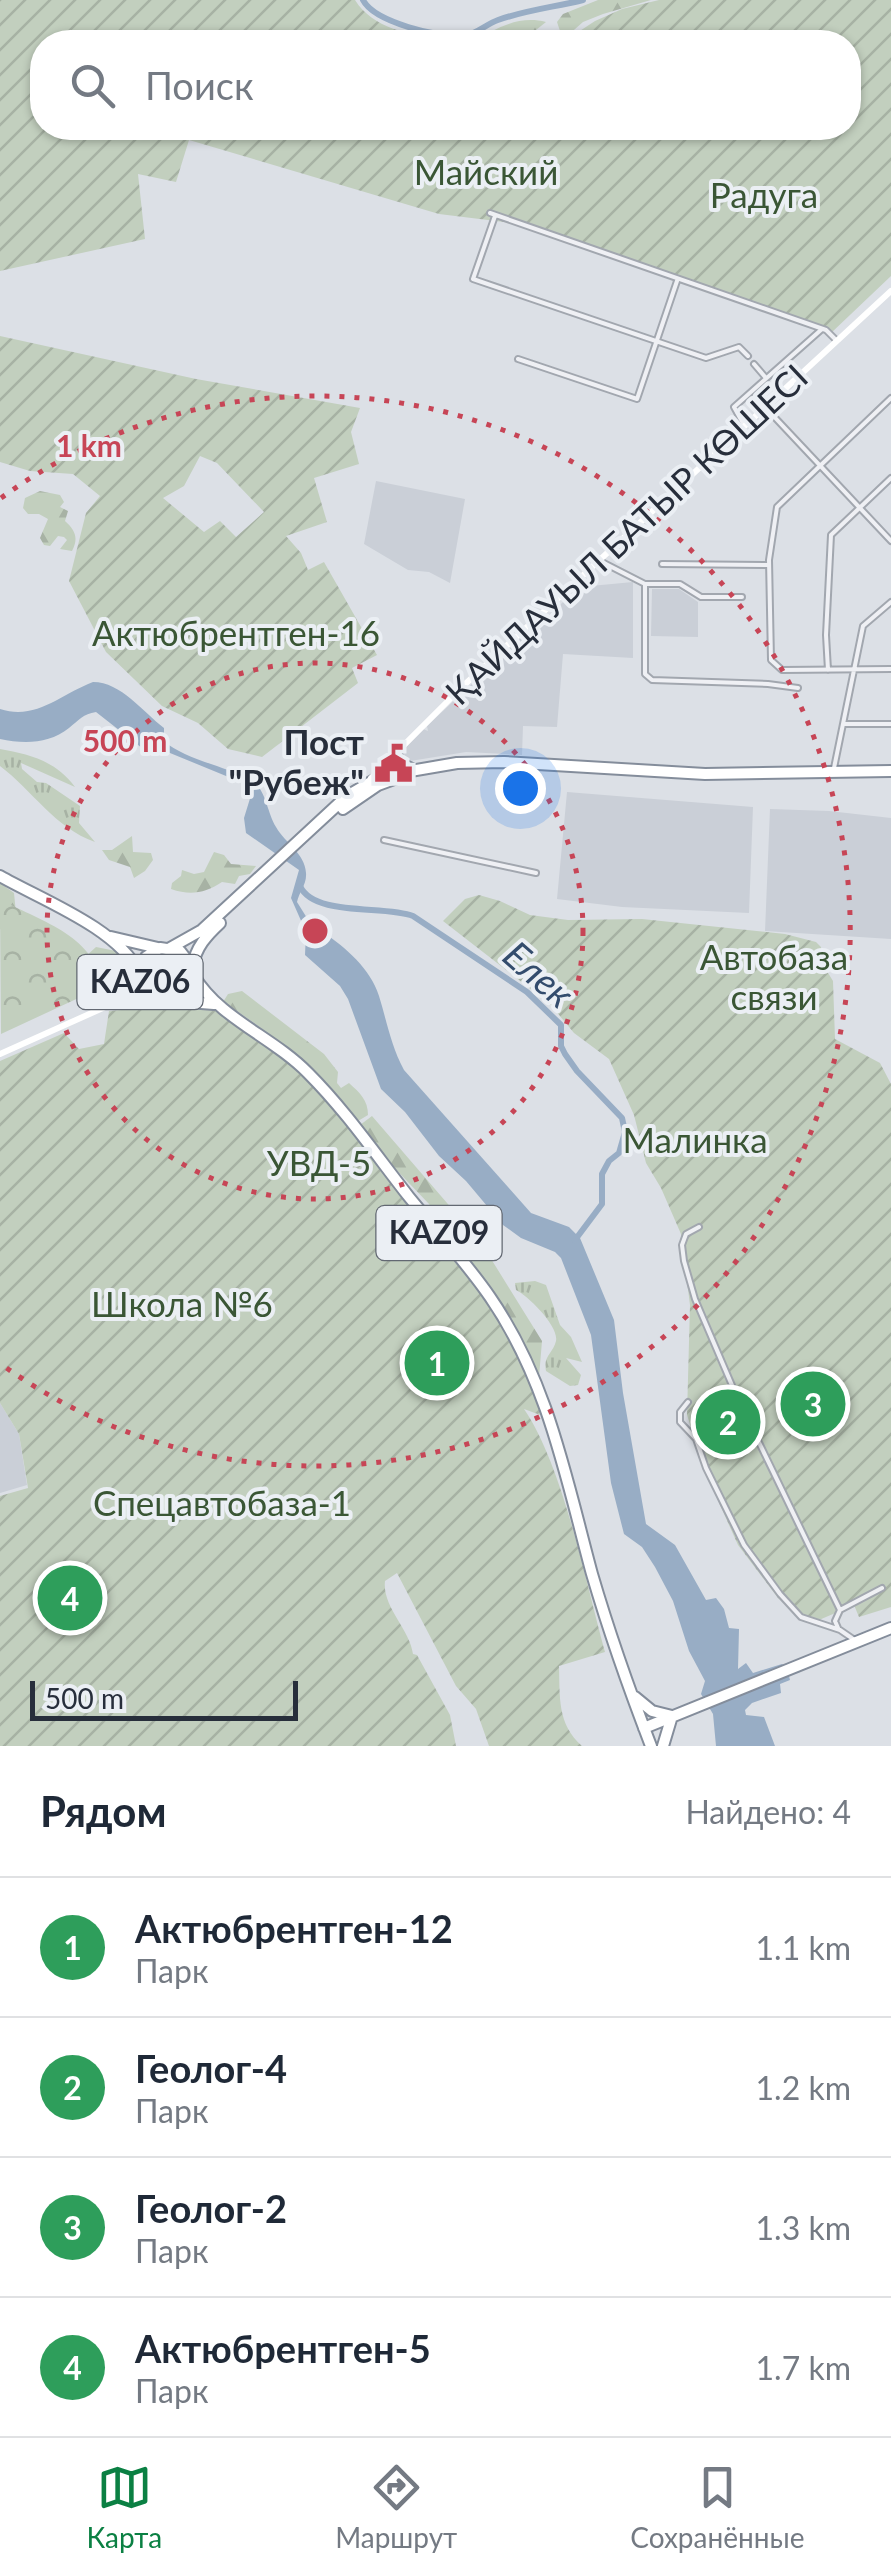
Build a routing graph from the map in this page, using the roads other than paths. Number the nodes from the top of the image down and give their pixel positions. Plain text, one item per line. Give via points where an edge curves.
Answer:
1 (677, 280) junction
2 (891, 291) edge
3 (822, 329) junction
4 (836, 340) junction
5 (656, 342) junction
6 (748, 356) dead end
7 (518, 359) dead end
8 (754, 364) dead end
9 (766, 378) junction
10 (891, 398) edge
11 (765, 407) junction
12 (744, 426) junction
13 (821, 466) junction
14 (891, 478) edge
15 (859, 508) junction
16 (891, 541) edge
17 (598, 560) junction
18 (662, 564) dead end
19 (769, 565) junction
20 (645, 584) junction
21 (742, 597) dead end
22 (891, 602) edge
23 (891, 669) edge
24 (828, 670) junction
25 (854, 670) junction
26 (798, 688) dead end
27 (843, 724) junction
28 (891, 724) edge
29 (396, 751) junction
30 (418, 770) junction
31 (891, 771) edge
32 (833, 772) junction
33 (366, 782) junction
34 (351, 802) junction
35 (317, 829) junction
36 (384, 840) dead end
37 (536, 873) dead end
38 (0, 876) edge
39 (238, 902) junction
40 (106, 935) junction
41 (165, 948) junction
42 (193, 972) junction
43 (139, 976) junction
44 (159, 1001) junction
45 (174, 1001) junction
46 (114, 1003) junction
47 (214, 1004) junction
48 (0, 1054) edge
49 (699, 1227) dead end
50 (688, 1402) dead end
51 (882, 1588) dead end
52 (840, 1610) junction
53 (891, 1628) edge
54 (840, 1630) junction
55 (856, 1642) junction
56 (629, 1690) junction
57 (674, 1715) junction
58 (644, 1728) junction
59 (651, 1746) edge
60 (663, 1746) edge

1 - 3 street
1 - 5 street
1 - 5 street via 493,214 474,279
2 - 4 street, ҚАЙДАУЫЛ БАТЫР КӨШЕСІ
3 - 4 street
3 - 9 street
4 - 11 street, ҚАЙДАУЫЛ БАТЫР КӨШЕСІ
5 - 6 street via 706,358 740,346
5 - 7 street via 637,399
8 - 9 street
9 - 12 street via 734,408
10 - 13 street
11 - 12 street, ҚАЙДАУЫЛ БАТЫР КӨШЕСІ
11 - 13 street
12 - 17 street, ҚАЙДАУЫЛ БАТЫР КӨШЕСІ
13 - 15 street
13 - 19 street via 777,506
14 - 15 street
15 - 16 street
15 - 24 street via 832,535
17 - 20 street
17 - 29 street, ҚАЙДАУЫЛ БАТЫР КӨШЕСІ
18 - 19 street
19 - 24 street via 771,660 782,670
20 - 21 street via 680,584 701,598
20 - 26 street via 645,674 652,680
22 - 25 street via 863,626
23 - 25 street
24 - 25 street
25 - 27 street
27 - 28 street
27 - 32 street
29 - 30 highway via 400,765
29 - 33 street, ҚАЙДАУЫЛ БАТЫР КӨШЕСІ
30 - 32 highway, KАZ06 via 504,762 705,774
30 - 33 highway, KАZ06
30 - 34 highway, KАZ06
31 - 32 highway, KАZ06
33 - 34 street, ҚАЙДАУЫЛ БАТЫР КӨШЕСІ
33 - 35 highway, KАZ06
34 - 35 highway, KАZ06
35 - 39 highway, KАZ06
36 - 37 street
38 - 40 highway, KАZ06
39 - 41 highway, KАZ06
39 - 42 highway, KАZ06 via 206,935
40 - 41 highway, KАZ06
40 - 43 highway, KАZ06
41 - 42 highway, KАZ06 via 180,952
41 - 43 highway, KАZ06 via 146,957
42 - 45 highway, KАZ06 via 188,992
42 - 47 highway, KAZ09
43 - 44 highway, KАZ06 via 146,993
43 - 46 street
44 - 45 highway, KАZ06
44 - 46 street
45 - 47 highway, KAZ09
46 - 48 street
47 - 56 highway, KAZ09 via 282,1050 332,1099 508,1325 553,1424
49 - 52 street via 682,1245 695,1299
50 - 54 street via 680,1422 696,1439 744,1545 801,1617
51 - 52 street
52 - 54 street
53 - 55 highway
54 - 55 street
55 - 57 highway
56 - 57 highway via 652,1710
56 - 58 highway, KAZ09
57 - 58 highway
57 - 60 highway
58 - 59 highway, KAZ09

